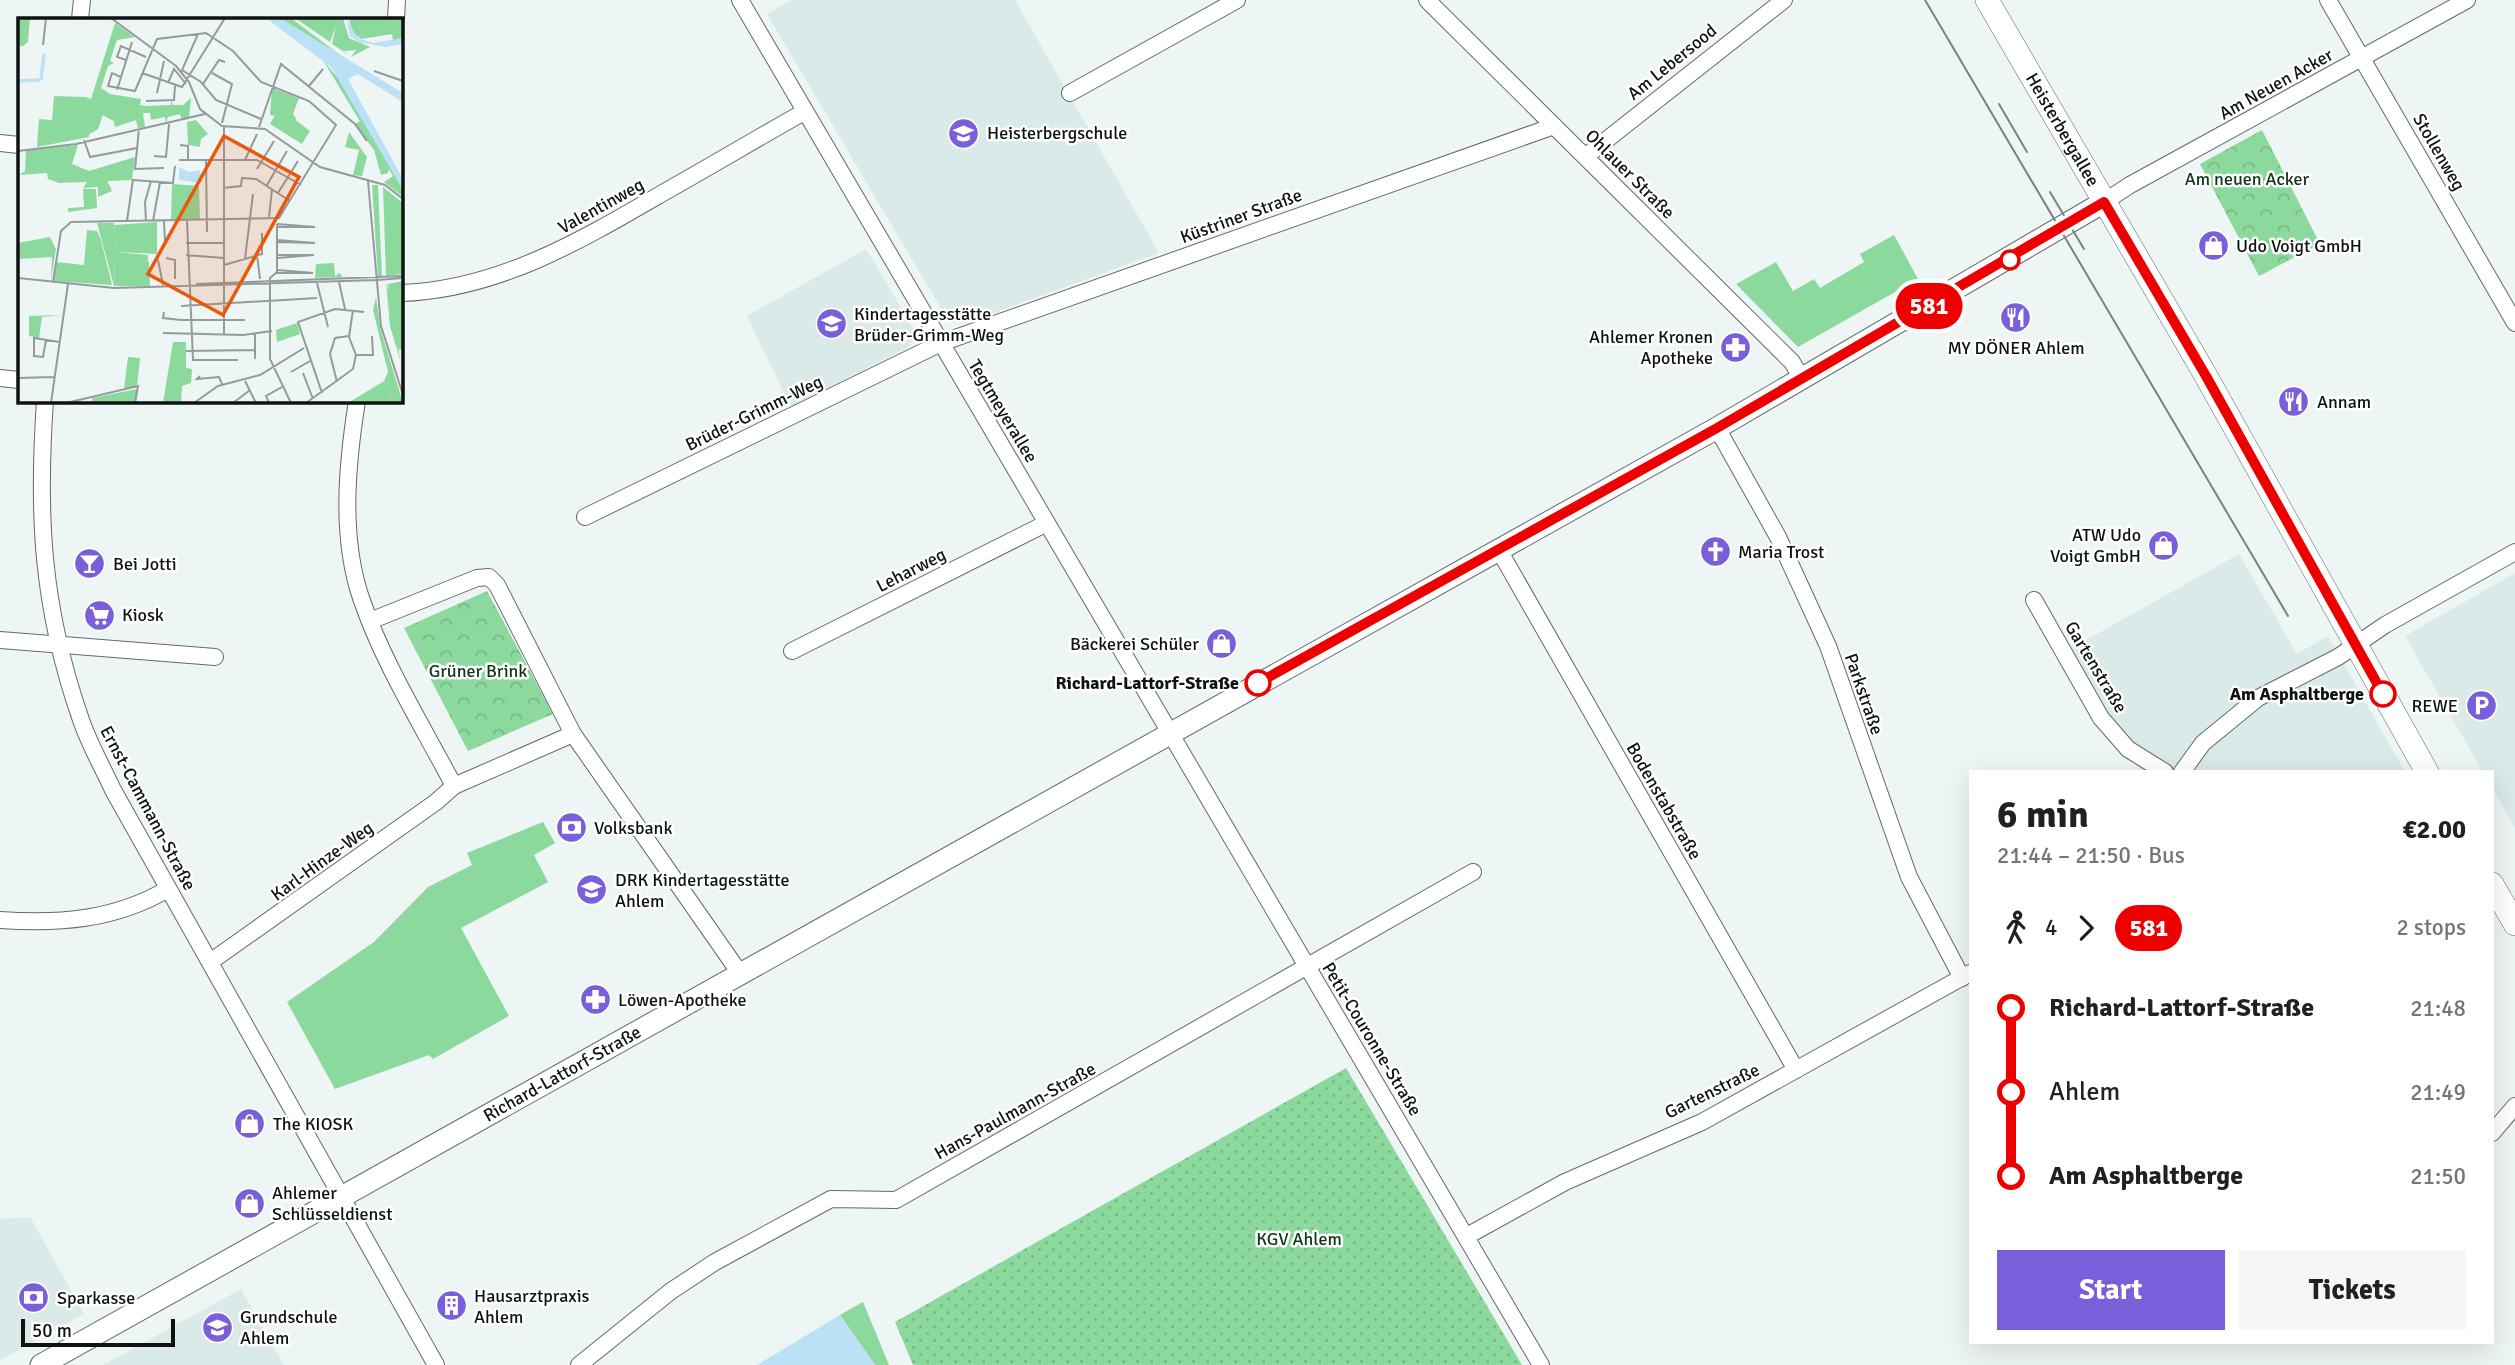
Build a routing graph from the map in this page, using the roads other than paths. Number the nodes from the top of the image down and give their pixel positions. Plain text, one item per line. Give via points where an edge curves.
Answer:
1 (82, 0) edge
2 (397, 0) edge
3 (740, 0) edge
4 (1237, 0) edge
5 (1427, 0) edge
6 (1784, 0) edge
7 (1987, 0) edge
8 (2328, 0) edge
9 (2467, 0) edge
10 (80, 18) edge
11 (396, 18) edge
12 (2363, 58) junction
13 (1070, 93) dead end
14 (804, 112) junction
15 (1554, 126) junction
16 (0, 143) edge
17 (18, 145) edge
18 (1586, 156) junction
19 (2104, 202) junction
20 (402, 293) edge
21 (2515, 323) edge
22 (941, 343) junction
23 (0, 378) edge
24 (1802, 379) junction
25 (18, 380) edge
26 (46, 402) edge
27 (357, 402) edge
28 (1717, 428) junction
29 (585, 517) dead end
30 (1047, 523) junction
31 (1499, 551) junction
32 (2515, 552) edge
33 (2034, 600) dead end
34 (370, 621) junction
35 (0, 640) edge
36 (58, 645) junction
37 (2356, 645) junction
38 (792, 651) dead end
39 (215, 657) dead end
40 (1169, 733) junction
41 (573, 734) junction
42 (2162, 770) edge
43 (2183, 770) edge
44 (2426, 770) edge
45 (454, 786) junction
46 (1473, 872) dead end
47 (2494, 887) edge
48 (168, 889) junction
49 (0, 920) edge
50 (2515, 924) edge
51 (210, 962) junction
52 (1308, 968) junction
53 (739, 972) junction
54 (1966, 976) edge
55 (1796, 1070) junction
56 (2515, 1106) edge
57 (2494, 1131) edge
58 (341, 1197) junction
59 (1467, 1236) junction
60 (41, 1365) edge
61 (436, 1365) edge
62 (579, 1365) edge
63 (1541, 1365) edge

1 - 10 street
2 - 11 street
3 - 14 street, Tegtmeyerallee
4 - 13 street
5 - 15 street, Ohlauer Straße
6 - 18 street, Am Lebersood
7 - 19 main road, Heisterbergallee
8 - 12 street, Stollenweg
9 - 12 street, Am Neuen Acker
12 - 19 street, Am Neuen Acker
12 - 21 street, Stollenweg
14 - 20 street, Valentinweg via 580,241 512,271 439,292
14 - 22 street, Tegtmeyerallee
15 - 18 street, Ohlauer Straße
15 - 22 street, Küstriner Straße
16 - 17 street
18 - 24 street, Ohlauer Straße via 1792,362
19 - 24 street, Richard-Lattorf-Straße
19 - 37 main road, Heisterbergallee
22 - 29 street, Brüder-Grimm-Weg
22 - 30 street, Tegtmeyerallee
23 - 25 street
24 - 28 street, Richard-Lattorf-Straße
26 - 36 street, Ernst-Cammann-Straße via 40,520
27 - 34 street via 348,496 351,550
28 - 31 street, Richard-Lattorf-Straße
28 - 54 street, Parkstraße via 1777,537 1828,646 1909,877
30 - 38 street, Leharweg
30 - 40 street, Tegtmeyerallee
31 - 40 street, Richard-Lattorf-Straße
31 - 55 street, Bodenstabstraße
32 - 37 street
33 - 42 street, Gartenstraße via 2101,718 2128,749
34 - 41 street via 489,577
34 - 45 street
35 - 36 street
36 - 39 street
36 - 48 street, Ernst-Cammann-Straße via 80,720
37 - 43 street via 2236,713 2203,743
37 - 44 main road, Heisterbergallee
40 - 52 street, Petit-Couronne-Straße
40 - 53 street, Richard-Lattorf-Straße
41 - 45 street, Karl-Hinze-Weg
41 - 53 street
45 - 51 street, Karl-Hinze-Weg
46 - 52 street, Hans-Paulmann-Straße
47 - 50 main road
48 - 49 street via 140,906 83,919
48 - 51 street, Ernst-Cammann-Straße
51 - 58 street, Ernst-Cammann-Straße
52 - 59 street, Petit-Couronne-Straße
52 - 62 street, Hans-Paulmann-Straße via 895,1200 831,1199 738,1249 671,1291
53 - 58 street, Richard-Lattorf-Straße
54 - 55 street, Gartenstraße
55 - 59 street, Gartenstraße via 1702,1122 1565,1182
56 - 57 street
58 - 60 street, Richard-Lattorf-Straße
58 - 61 street, Ernst-Cammann-Straße
59 - 63 street, Petit-Couronne-Straße

